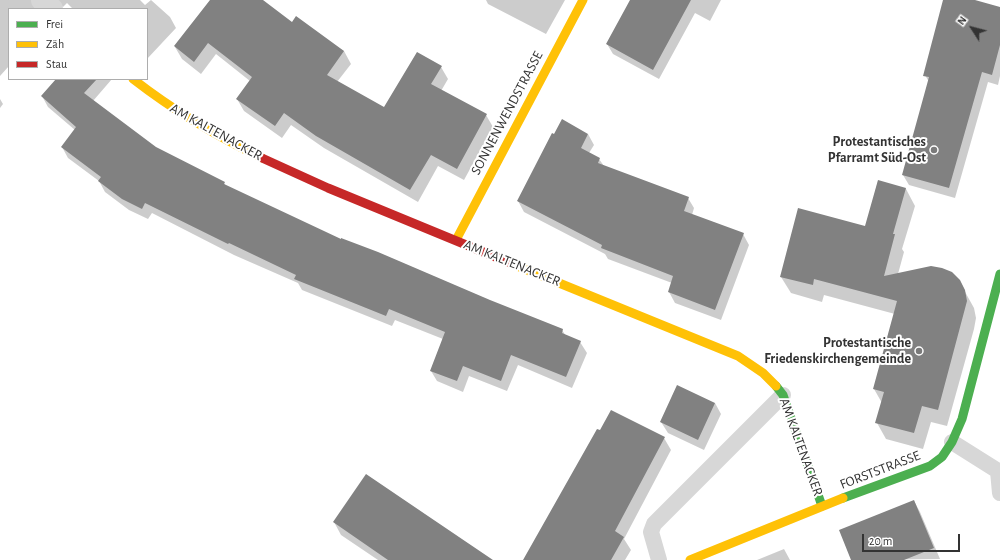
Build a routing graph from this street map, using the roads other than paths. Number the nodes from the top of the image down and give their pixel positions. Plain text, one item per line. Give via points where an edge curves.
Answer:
1 (42, 0) edge
2 (583, 0) edge
3 (51, 8) edge
4 (134, 80) edge
5 (456, 240) junction
6 (1000, 274) edge
7 (783, 395) junction
8 (952, 442) junction
9 (1000, 493) edge
10 (822, 506) junction
11 (659, 560) edge
12 (690, 560) edge

1 - 3 street
2 - 5 street, SONNENWENDSTRASSE
4 - 5 street, AM KALTENACKER via 178,112 271,163
5 - 7 street, AM KALTENACKER via 738,356 759,369
6 - 8 street, FORSTSTRASSE via 962,418
7 - 10 street, AM KALTENACKER
7 - 11 lane via 654,524 651,532
8 - 9 lane via 998,472
8 - 10 street, FORSTSTRASSE via 942,457 930,466
10 - 12 street, FORSTSTRASSE

